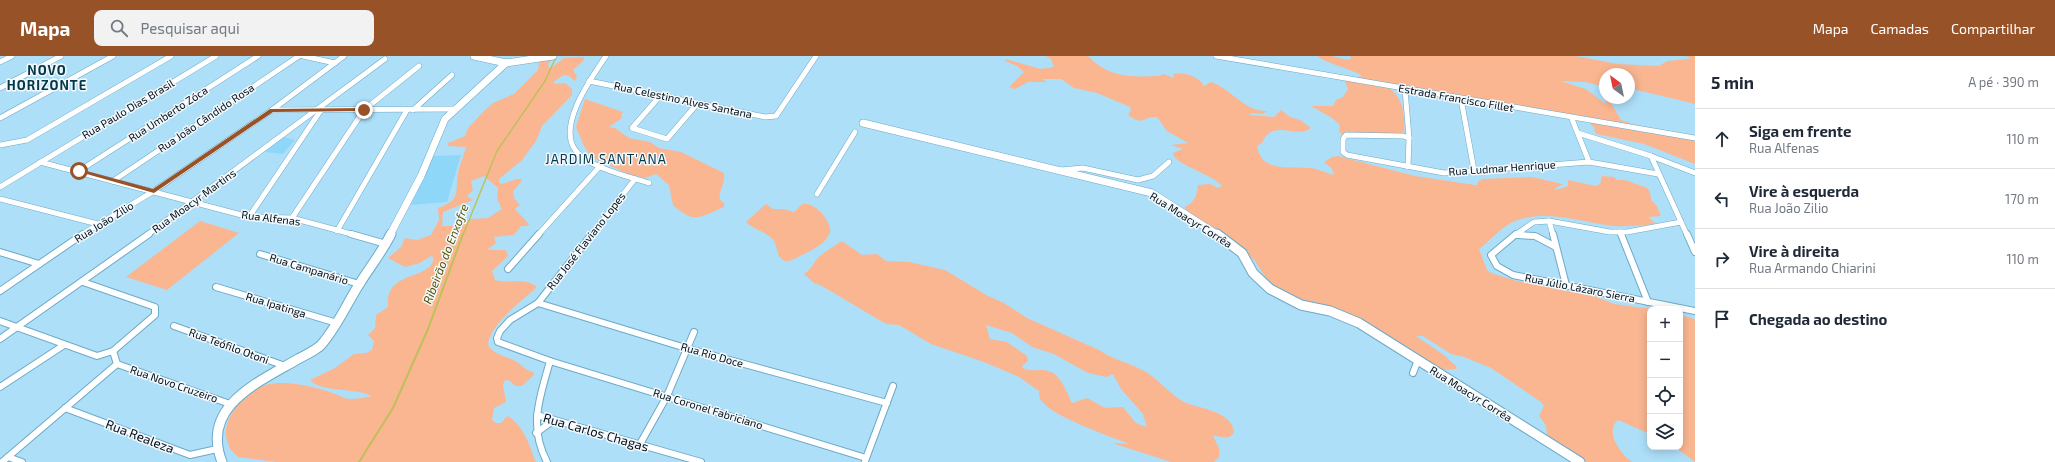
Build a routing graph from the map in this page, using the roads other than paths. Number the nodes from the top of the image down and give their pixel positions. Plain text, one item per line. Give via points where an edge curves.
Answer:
1 (12, 56) edge
2 (61, 56) edge
3 (113, 56) edge
4 (171, 56) edge
5 (216, 56) edge
6 (258, 56) edge
7 (299, 56) edge
8 (303, 56) edge
9 (344, 56) edge
10 (474, 56) edge
11 (553, 56) edge
12 (606, 56) edge
13 (816, 56) edge
14 (1216, 56) edge
15 (385, 59) dead end
16 (0, 62) edge
17 (335, 63) junction
18 (506, 63) junction
19 (419, 66) dead end
20 (452, 75) dead end
21 (0, 81) edge
22 (589, 81) junction
23 (8, 83) junction
24 (0, 88) edge
25 (1405, 89) junction
26 (660, 96) junction
27 (1461, 99) junction
28 (697, 104) junction
29 (456, 109) junction
30 (272, 110) junction
31 (319, 110) junction
32 (364, 110) junction
33 (410, 110) junction
34 (0, 112) edge
35 (7, 114) junction
36 (0, 118) edge
37 (1572, 119) junction
38 (863, 123) dead end
39 (855, 132) dead end
40 (1578, 133) junction
41 (1409, 138) junction
42 (1695, 138) edge
43 (0, 145) edge
44 (1651, 156) junction
45 (40, 162) junction
46 (1169, 162) dead end
47 (1589, 162) junction
48 (601, 165) junction
49 (1408, 167) junction
50 (1061, 170) junction
51 (1474, 170) junction
52 (79, 171) junction
53 (1695, 173) edge
54 (1658, 174) junction
55 (635, 179) junction
56 (113, 181) junction
57 (649, 183) dead end
58 (0, 187) edge
59 (154, 191) junction
60 (817, 194) dead end
61 (0, 199) edge
62 (192, 203) junction
63 (249, 217) junction
64 (292, 218) junction
65 (1549, 220) junction
66 (1681, 222) junction
67 (98, 224) junction
68 (337, 231) junction
69 (1620, 232) junction
70 (1514, 236) junction
71 (386, 244) junction
72 (1556, 247) junction
73 (0, 252) edge
74 (1695, 252) edge
75 (260, 254) dead end
76 (39, 264) junction
77 (508, 269) dead end
78 (83, 282) junction
79 (359, 284) junction
80 (1566, 285) junction
81 (216, 287) dead end
82 (0, 291) edge
83 (1648, 302) junction
84 (538, 303) junction
85 (1695, 311) edge
86 (0, 321) edge
87 (337, 324) junction
88 (174, 326) dead end
89 (17, 328) junction
90 (694, 332) dead end
91 (0, 339) edge
92 (64, 345) junction
93 (688, 349) junction
94 (113, 351) junction
95 (550, 360) junction
96 (1418, 360) junction
97 (117, 364) junction
98 (285, 366) junction
99 (1414, 374) dead end
100 (893, 386) dead end
101 (0, 387) edge
102 (667, 396) junction
103 (887, 403) junction
104 (230, 404) junction
105 (65, 408) junction
106 (537, 415) junction
107 (554, 420) junction
108 (536, 433) junction
109 (640, 444) junction
110 (217, 449) junction
111 (8, 457) junction
112 (866, 460) edge
113 (2, 462) edge
114 (22, 462) edge
115 (222, 462) edge
116 (547, 462) edge
117 (701, 462) edge
118 (1580, 462) edge

1 - 16 street
2 - 23 street
3 - 35 street
4 - 43 street via 27,140
5 - 45 street, Rua Paulo Dias Brasil
6 - 52 street, Rua Umberto Zóca
7 - 56 street, Rua João Cândido Rosa
8 - 17 street
9 - 17 street, Rua João Zilio
10 - 18 street
11 - 18 street
12 - 22 street
13 - 28 street, Rua Celestino Alves Santana via 776,116 765,117
14 - 25 street, Estrada Francisco Fillet
15 - 31 street, Rua Moacyr Martins
17 - 30 street, Rua João Zilio
18 - 29 street
19 - 32 street
20 - 33 street
21 - 23 street
22 - 26 street, Rua Celestino Alves Santana
22 - 48 street via 573,111 572,146 584,157
23 - 24 street
25 - 27 street, Estrada Francisco Fillet
25 - 41 street
26 - 28 street, Rua Celestino Alves Santana
26 - 28 street via 632,128 667,140
27 - 37 street, Estrada Francisco Fillet
27 - 51 street
29 - 33 street
29 - 71 street via 445,119 421,176
30 - 31 street
30 - 59 street, Rua João Zilio
31 - 32 street
31 - 62 street, Rua Moacyr Martins
31 - 63 street
32 - 33 street
32 - 64 street
33 - 68 street
34 - 35 street
35 - 36 street
37 - 40 street
37 - 42 street, Estrada Francisco Fillet
38 - 50 street, Rua Moacyr Corrêa
39 - 60 street
40 - 44 street
40 - 47 street
41 - 49 street
41 - 49 street, Rua Ludmar Henrique via 1346,135 1343,139 1343,152 1347,155
44 - 53 street
44 - 54 street
45 - 52 street, Rua Alfenas
45 - 58 street, Rua Paulo Dias Brasil
46 - 50 street via 1152,177 1142,180 1083,168
47 - 51 street, Rua Ludmar Henrique
47 - 54 street, Rua Ludmar Henrique
48 - 55 street
48 - 77 street
49 - 51 street, Rua Ludmar Henrique via 1453,174
50 - 96 street, Rua Moacyr Corrêa via 1160,197 1242,253 1253,273 1270,289 1301,305 1346,317
52 - 56 street, Rua Alfenas
54 - 66 street
55 - 57 street
55 - 84 street, Rua José Flaviano Lopes
56 - 59 street, Rua Alfenas
59 - 62 street, Rua Alfenas
59 - 67 street, Rua João Zilio
61 - 67 street
62 - 63 street, Rua Alfenas
62 - 78 street, Rua Moacyr Martins
63 - 64 street, Rua Alfenas
64 - 68 street, Rua Alfenas
65 - 69 street
65 - 70 street via 1534,222
65 - 72 street
66 - 69 street
66 - 74 street
67 - 76 street, Rua João Zilio
68 - 71 street, Rua Alfenas
69 - 83 street
70 - 72 street via 1535,236
70 - 80 street, Rua Júlio Lázaro Sierra via 1492,255 1497,266 1513,274
71 - 79 street
72 - 80 street
73 - 76 street
75 - 79 street, Rua Campanário
76 - 82 street, Rua João Zilio
78 - 89 street, Rua Moacyr Martins
78 - 94 street via 155,307 152,319
79 - 87 street
80 - 83 street, Rua Júlio Lázaro Sierra
81 - 87 street, Rua Ipatinga
83 - 85 street, Rua Júlio Lázaro Sierra
84 - 93 street, Rua Rio Doce
84 - 95 street, Rua Coronel Fabriciano via 510,320 497,338 498,342
86 - 89 street
87 - 98 street via 320,346
88 - 98 street, Rua Teófilo Otoni
89 - 91 street, Rua Moacyr Martins
89 - 92 street
90 - 93 street
92 - 94 street via 92,355
92 - 101 street
93 - 102 street
93 - 103 street, Rua Rio Doce
94 - 97 street
95 - 102 street, Rua Coronel Fabriciano
95 - 106 street
96 - 99 street
96 - 118 street, Rua Moacyr Corrêa
97 - 104 street, Rua Novo Cruzeiro
97 - 105 street
98 - 104 street via 243,391
100 - 103 street
102 - 109 street
102 - 112 street, Rua Coronel Fabriciano
103 - 112 street
104 - 110 street via 221,421
105 - 110 street, Rua Realeza via 190,455
105 - 111 street
106 - 107 street, Rua Carlos Chagas
106 - 108 street
107 - 108 street
107 - 109 street, Rua Carlos Chagas
108 - 116 street via 540,451
109 - 117 street, Rua Carlos Chagas
110 - 115 street
111 - 113 street
111 - 114 street

